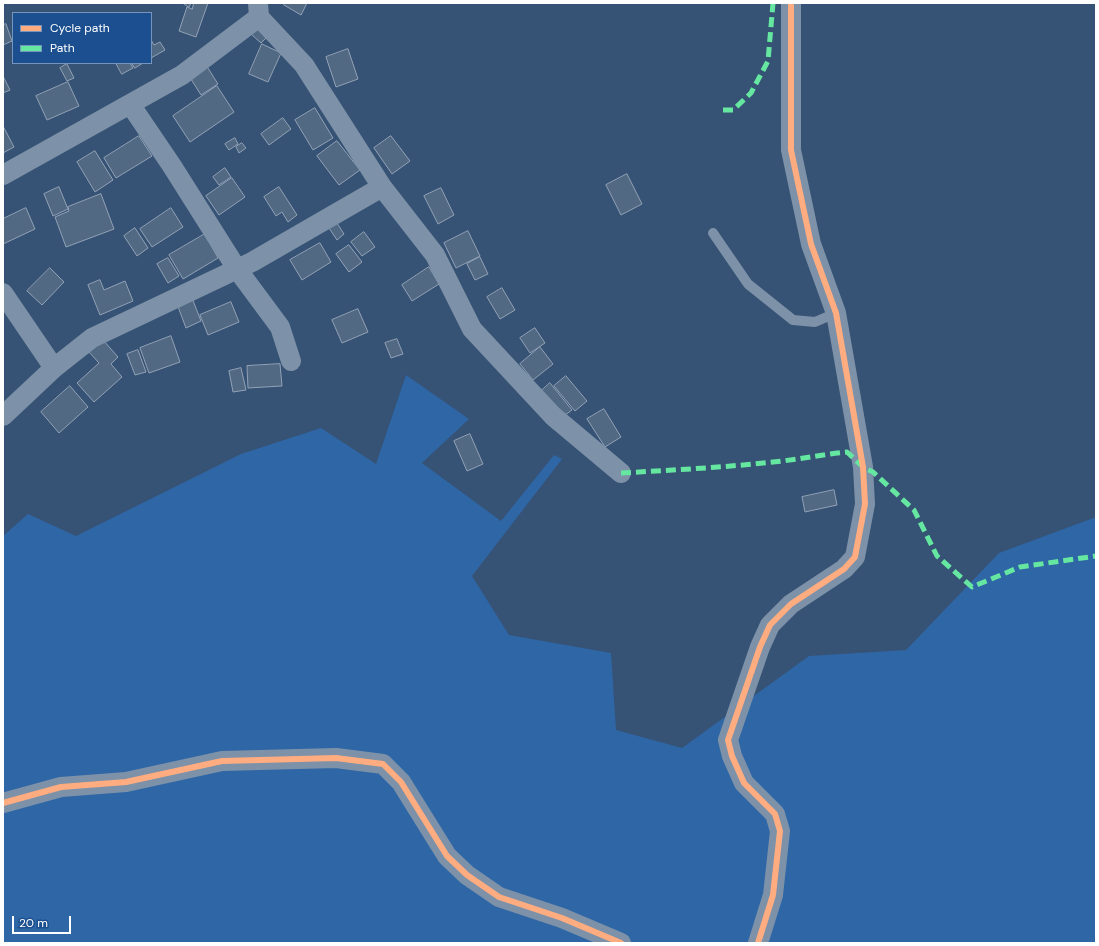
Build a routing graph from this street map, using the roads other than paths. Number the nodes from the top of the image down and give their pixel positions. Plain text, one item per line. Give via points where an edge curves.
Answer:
1 (791, 3) edge
2 (258, 10) edge
3 (130, 104) junction
4 (3, 175) edge
5 (382, 187) junction
6 (713, 233) dead end
7 (237, 269) junction
8 (3, 293) edge
9 (836, 314) junction
10 (291, 361) dead end
11 (54, 368) junction
12 (3, 416) edge
13 (621, 473) dead end
14 (3, 803) edge
15 (620, 943) edge
16 (758, 943) edge

1 - 9 street via 791,150 811,244
2 - 3 street via 182,75
2 - 5 street via 304,65
3 - 4 street
3 - 7 street
5 - 7 street
5 - 13 street via 435,255 472,329 553,416
6 - 9 lane via 748,284 793,320 815,322
7 - 10 street via 280,327
7 - 11 street via 92,338
8 - 11 street
9 - 16 street via 863,467 865,504 855,557 844,569 791,604 770,625 728,740 744,783 775,814 780,831 773,894
11 - 12 street
14 - 15 street via 61,786 126,782 222,761 336,758 383,764 401,782 447,856 467,875 499,897 562,918

